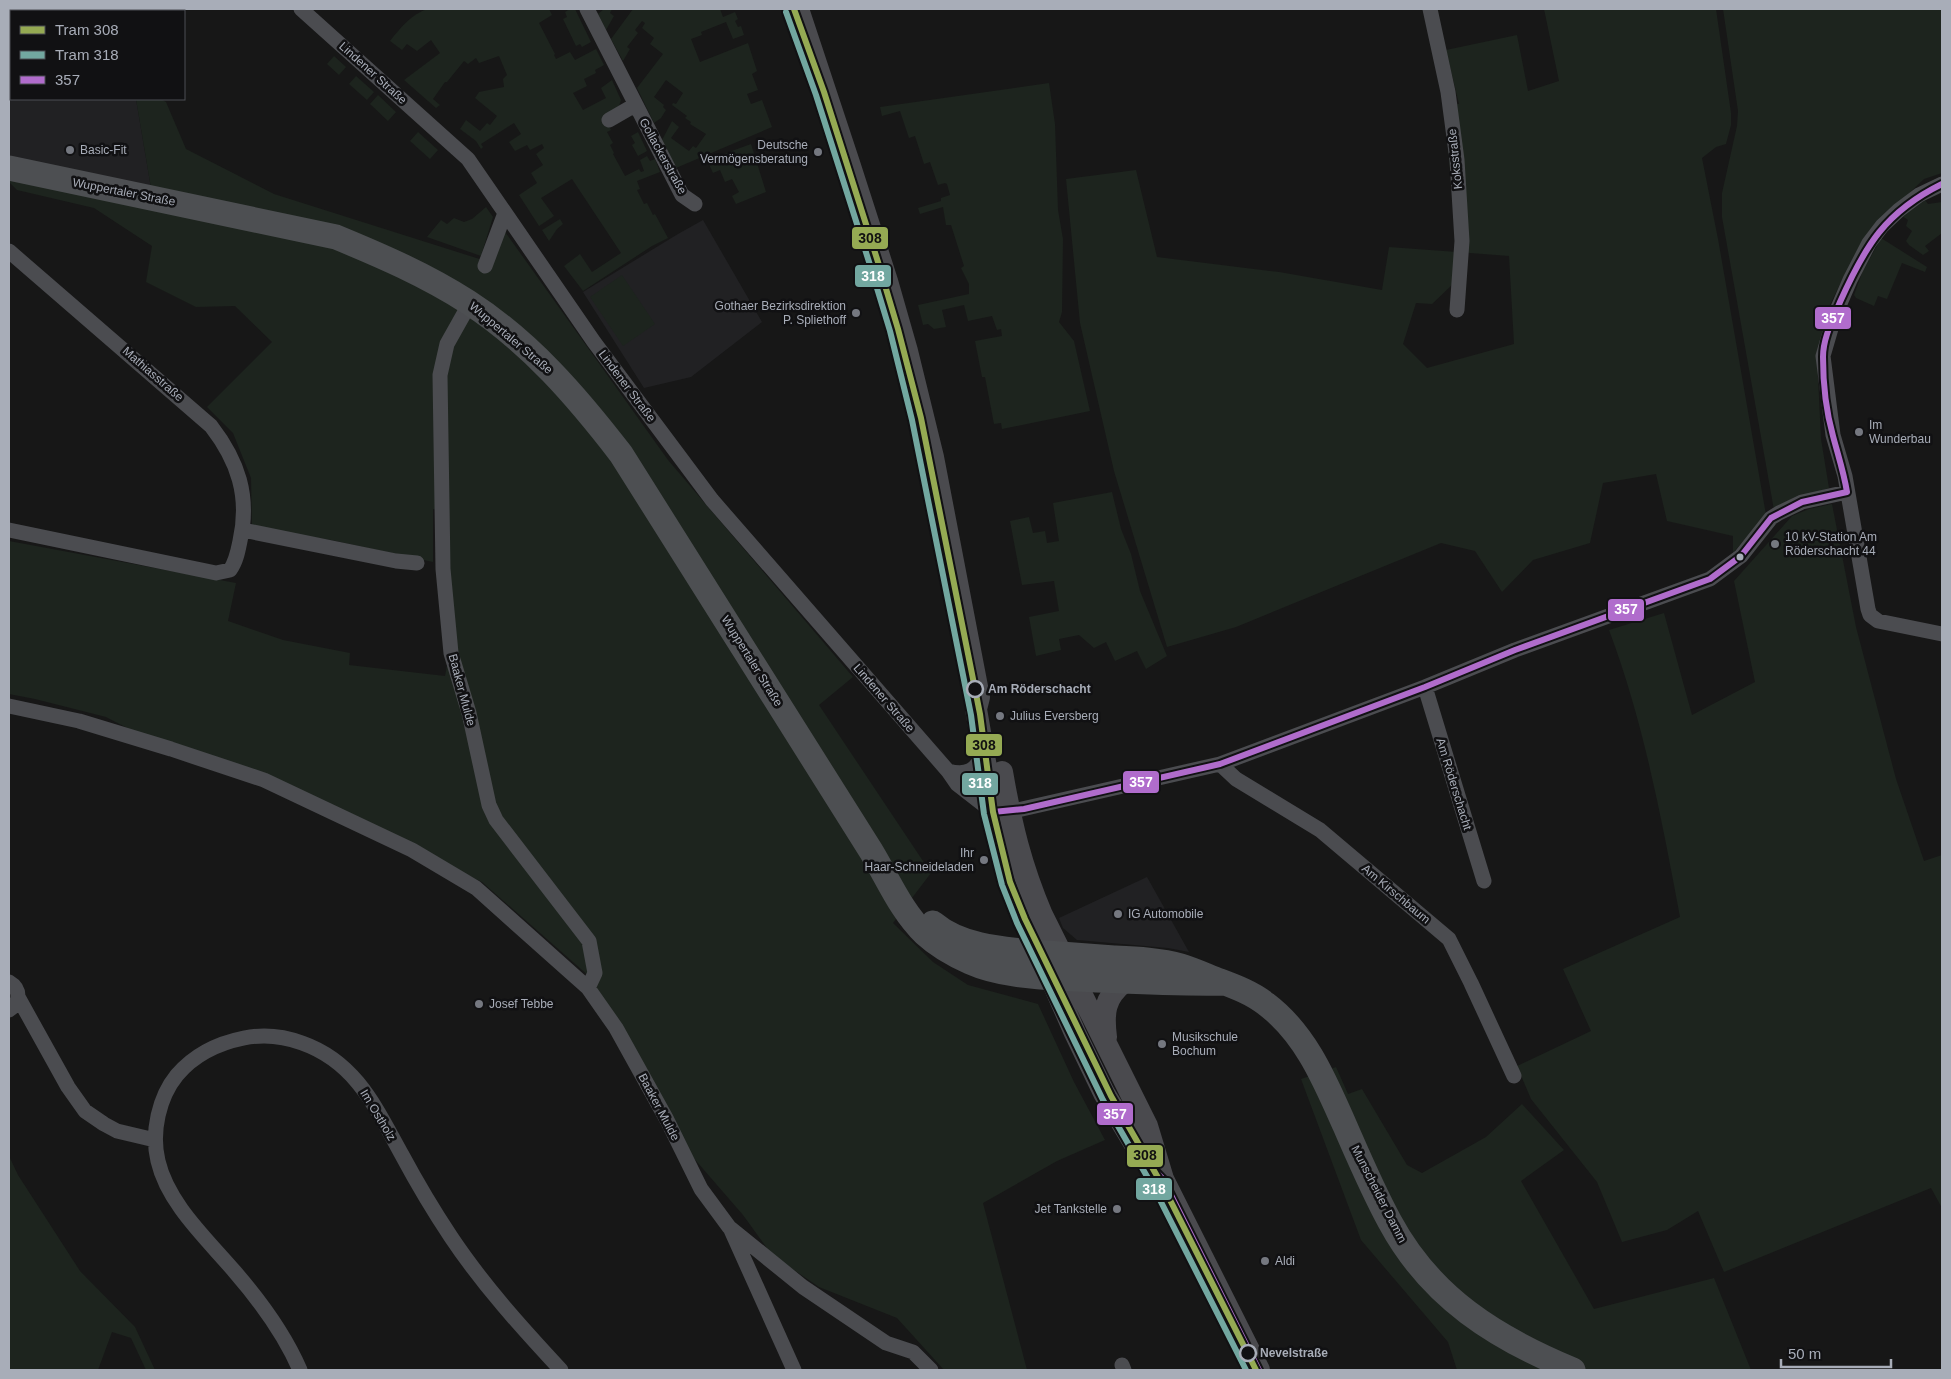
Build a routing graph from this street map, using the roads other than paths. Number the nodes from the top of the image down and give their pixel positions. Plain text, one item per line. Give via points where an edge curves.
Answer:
1 (301, 9) edge
2 (587, 9) edge
3 (798, 9) edge
4 (1430, 9) edge
5 (635, 105) junction
6 (609, 120) dead end
7 (9, 168) edge
8 (1942, 184) edge
9 (695, 204) dead end
10 (505, 213) junction
11 (9, 251) edge
12 (485, 266) dead end
13 (470, 303) junction
14 (1457, 310) dead end
15 (1847, 492) junction
16 (9, 530) edge
17 (243, 530) junction
18 (417, 563) dead end
19 (1942, 634) edge
20 (1425, 687) junction
21 (980, 697) junction
22 (9, 706) edge
23 (983, 752) junction
24 (1220, 764) junction
25 (948, 771) junction
26 (1001, 812) junction
27 (886, 875) junction
28 (1484, 881) dead end
29 (1051, 954) junction
30 (1062, 978) junction
31 (9, 982) edge
32 (1124, 982) junction
33 (1224, 983) junction
34 (588, 988) junction
35 (18, 997) junction
36 (9, 1010) edge
37 (1106, 1043) junction
38 (1514, 1076) dead end
39 (155, 1140) junction
40 (1163, 1179) junction
41 (729, 1227) junction
42 (300, 1370) edge
43 (561, 1370) edge
44 (794, 1370) edge
45 (931, 1370) edge
46 (1259, 1370) edge
47 (1573, 1370) edge

1 - 10 street, Lindener Straße via 464,155
2 - 5 street, Gollackerstraße
3 - 21 street via 907,351 935,466
4 - 14 street, Koksstraße via 1448,92 1456,160 1462,241
5 - 6 street, Gollackerstraße
5 - 9 street, Gollackerstraße via 682,195
7 - 13 main road, Wuppertaler Straße via 336,237 422,275
8 - 15 street via 1920,195 1882,226 1869,243 1850,280 1828,332 1823,356 1826,394
10 - 12 street
10 - 25 street, Lindener Straße via 594,342 712,500
11 - 17 street, Mathiasstraße via 211,426 237,469 243,500
13 - 27 main road, Wuppertaler Straße via 532,352 583,405 622,454
13 - 34 street, Baaker Mulde via 447,344 440,375 443,569 451,653 469,713 489,805 496,820 589,941 595,973
15 - 19 street via 1870,615 1878,621
15 - 20 street via 1802,502 1771,518 1741,556 1710,580 1515,650
16 - 17 street, Mathiasstraße via 216,573 226,572 233,566
17 - 18 street
20 - 24 street
20 - 28 street, Am Röderschacht
21 - 23 street via 976,709
21 - 26 street via 988,707
22 - 34 street, Baaker Mulde via 79,721 264,780 412,850 476,888
23 - 25 street via 974,770 958,774
23 - 26 street
24 - 26 street
24 - 38 street, Am Kirschbaum via 1236,779 1320,830 1449,939
25 - 26 street, Lindener Straße via 956,784
26 - 29 street
27 - 29 main road, Wuppertaler Straße via 940,929 971,942
27 - 30 main road, Wuppertaler Straße via 913,921 939,946 971,963 1003,972
29 - 30 street
29 - 33 main road, Munscheider Damm via 1180,966
30 - 32 main road, Munscheider Damm
30 - 37 street
30 - 40 street via 1075,1032 1104,1093 1145,1162
31 - 35 street via 17,989
32 - 33 main road, Munscheider Damm
32 - 37 street via 1107,1001 1104,1017
33 - 47 main road, Munscheider Damm via 1264,1002 1296,1033 1325,1080 1390,1223 1424,1272 1485,1326
34 - 41 street, Baaker Mulde via 616,1028 701,1189
35 - 36 street via 17,1003
35 - 39 street via 72,1094 85,1111 118,1130
37 - 40 street via 1147,1126
39 - 42 street, Im Ostholz via 161,1173 173,1195 270,1315
39 - 43 street, Im Ostholz via 161,1106 170,1085 184,1067 208,1051 237,1040 271,1036 290,1038 321,1050 359,1083 451,1237 479,1276
40 - 46 street
41 - 44 street, Baaker Mulde
41 - 45 street, Baaker Mulde via 803,1287 886,1343 913,1352

